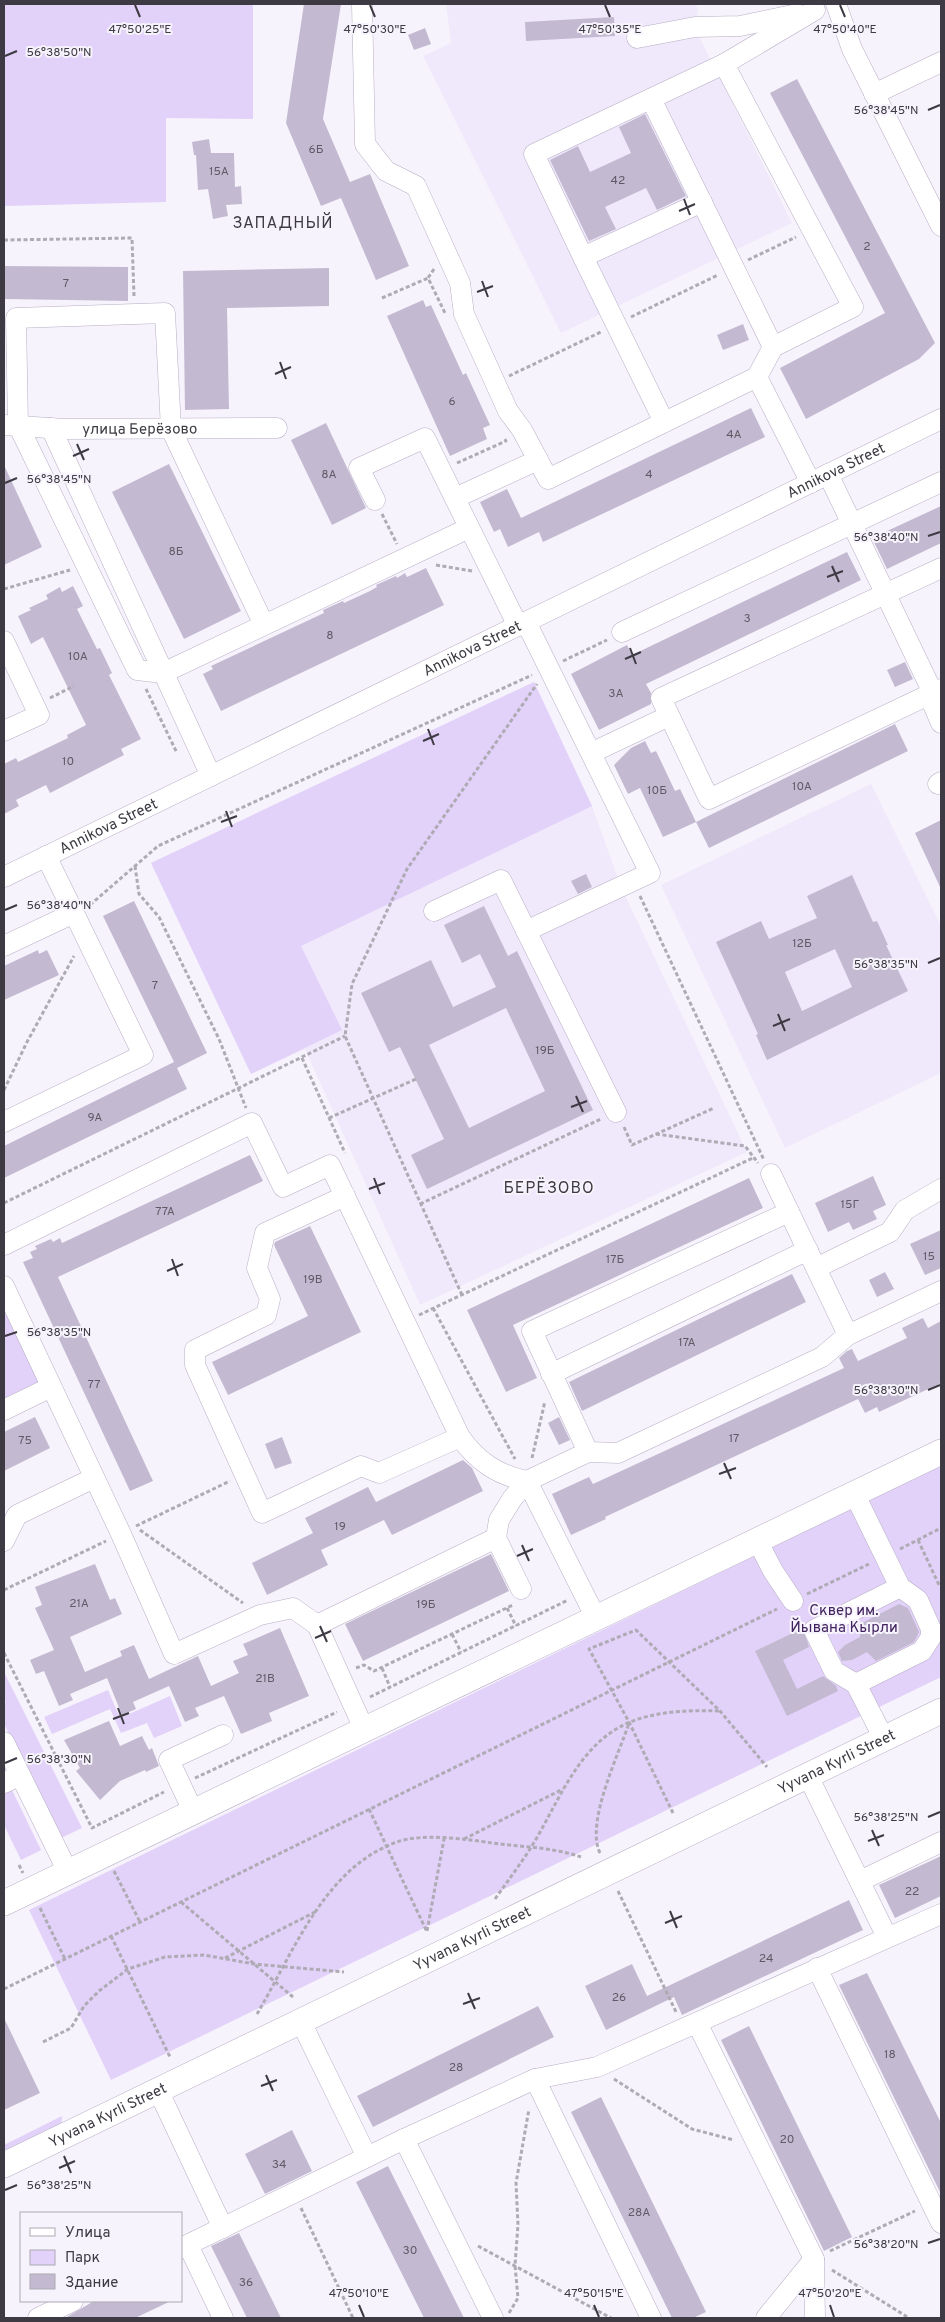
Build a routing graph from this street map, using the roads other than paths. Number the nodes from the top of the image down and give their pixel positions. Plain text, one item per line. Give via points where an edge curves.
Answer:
1 (362, 4) edge
2 (836, 4) edge
3 (815, 10) junction
4 (637, 38) dead end
5 (941, 62) edge
6 (724, 64) junction
7 (874, 94) junction
8 (651, 99) junction
9 (702, 202) junction
10 (941, 226) edge
11 (583, 257) junction
12 (773, 347) junction
13 (757, 376) junction
14 (941, 419) edge
15 (664, 422) junction
16 (11, 425) edge
17 (50, 428) junction
18 (277, 428) dead end
19 (171, 429) junction
20 (538, 460) junction
21 (828, 474) junction
22 (941, 482) edge
23 (810, 483) junction
24 (455, 498) junction
25 (375, 500) road end
26 (852, 524) junction
27 (469, 528) junction
28 (941, 568) edge
29 (886, 594) junction
30 (522, 624) junction
31 (264, 625) junction
32 (622, 632) road end
33 (4, 642) edge
34 (163, 673) junction
35 (934, 693) edge
36 (669, 716) junction
37 (941, 723) edge
38 (4, 732) edge
39 (591, 753) junction
40 (211, 776) junction
41 (46, 856) junction
42 (4, 877) edge
43 (434, 911) dead end
44 (74, 913) junction
45 (526, 931) junction
46 (4, 946) edge
47 (616, 1112) road end
48 (4, 1122) edge
49 (771, 1174) road end
50 (941, 1189) edge
51 (345, 1196) junction
52 (789, 1212) junction
53 (4, 1245) edge
54 (812, 1259) junction
55 (4, 1286) edge
56 (941, 1291) edge
57 (848, 1335) junction
58 (551, 1374) junction
59 (51, 1387) junction
60 (4, 1410) edge
61 (460, 1437) junction
62 (588, 1452) junction
63 (941, 1452) edge
64 (94, 1478) junction
65 (526, 1481) junction
66 (854, 1493) junction
67 (496, 1538) junction
68 (757, 1540) junction
69 (4, 1541) edge
70 (900, 1587) junction
71 (521, 1589) road end
72 (793, 1601) dead end
73 (596, 1618) junction
74 (317, 1625) junction
75 (856, 1684) junction
76 (941, 1711) edge
77 (364, 1729) junction
78 (223, 1734) dead end
79 (884, 1739) junction
80 (4, 1742) edge
81 (808, 1776) junction
82 (12, 1779) edge
83 (193, 1812) junction
84 (941, 1842) edge
85 (68, 1872) junction
86 (860, 1881) junction
87 (4, 1903) edge
88 (941, 1914) edge
89 (887, 1937) junction
90 (817, 1968) junction
91 (301, 2022) junction
92 (691, 2026) junction
93 (535, 2080) junction
94 (158, 2090) junction
95 (404, 2139) junction
96 (366, 2158) junction
97 (4, 2166) edge
98 (941, 2223) edge
99 (223, 2228) junction
100 (185, 2246) edge
101 (814, 2259) junction
102 (72, 2302) edge
103 (38, 2318) edge
104 (223, 2318) edge
105 (494, 2318) edge
106 (651, 2318) edge
107 (766, 2318) edge
108 (815, 2318) edge

1 - 20 street via 365,144 386,171 416,186 460,283 464,314 508,411
2 - 3 street
2 - 7 street via 852,49
3 - 4 street via 740,26 695,27
3 - 6 street
5 - 7 street
6 - 8 street
6 - 12 street via 853,307
7 - 10 street
8 - 9 street
8 - 11 street via 534,154
9 - 11 street
9 - 12 street
11 - 15 street
12 - 13 street
13 - 15 street
13 - 23 street
14 - 21 street, Annikova Street
15 - 20 street via 548,479
16 - 17 street, улица Берёзово
16 - 19 street via 16,318 165,313
16 - 34 street via 86,565 137,670
17 - 19 street, улица Берёзово
17 - 34 street
18 - 19 street, улица Берёзово
19 - 31 street
20 - 24 street
21 - 23 street, Annikova Street
21 - 26 street
22 - 26 street
23 - 30 street, Annikova Street
24 - 25 street via 424,438 359,468
24 - 27 street
26 - 29 street
26 - 32 street
27 - 30 street
27 - 31 street
28 - 29 street
29 - 35 street
29 - 36 street via 661,698
30 - 39 street via 549,668
30 - 40 street, Annikova Street
31 - 34 street
33 - 38 street via 39,715
34 - 40 street
35 - 36 street via 709,799
35 - 37 street
36 - 39 street
39 - 45 street via 650,873
40 - 41 street, Annikova Street
41 - 42 street, Annikova Street
41 - 44 street
43 - 45 street via 501,880
44 - 46 street
44 - 48 street via 143,1055
45 - 47 street
49 - 52 street
50 - 54 street via 905,1210 890,1232
51 - 53 street via 330,1165 283,1187 252,1123
51 - 61 street
51 - 61 street via 265,1233 257,1268 270,1299 266,1315 196,1350 195,1365 262,1513 361,1466 379,1473
52 - 54 street
52 - 58 street via 532,1331
54 - 57 street
54 - 58 street
55 - 59 street
56 - 57 street
57 - 62 street via 822,1357 618,1453
58 - 62 street
59 - 60 street
59 - 64 street
61 - 65 street via 472,1455 510,1478
62 - 65 street
63 - 66 main road
64 - 69 street via 17,1515
64 - 74 street via 174,1654 260,1615 293,1608
65 - 67 street via 499,1520
65 - 73 street
66 - 68 main road
66 - 70 street
67 - 71 street
67 - 74 street
68 - 72 street
68 - 73 main road
70 - 75 street via 918,1600 932,1629 931,1637 922,1652
70 - 75 street via 814,1630 834,1671
73 - 77 main road
74 - 77 street
75 - 79 street
76 - 79 main road, Yyvana Kyrli Street
77 - 83 main road
78 - 83 street via 169,1760
79 - 81 main road, Yyvana Kyrli Street
80 - 82 street
81 - 86 street
81 - 91 main road, Yyvana Kyrli Street
82 - 85 street
83 - 85 main road
84 - 86 street
85 - 87 main road
86 - 89 street
88 - 89 street
89 - 90 street
90 - 92 street
90 - 98 street
91 - 94 main road, Yyvana Kyrli Street
91 - 96 street
92 - 93 street via 597,2068
92 - 101 street via 758,2146
93 - 95 street
93 - 106 street
94 - 97 main road, Yyvana Kyrli Street
94 - 99 street
95 - 96 street
95 - 105 street
96 - 99 street
99 - 100 street
100 - 104 street
101 - 107 street
101 - 108 street
102 - 103 street

